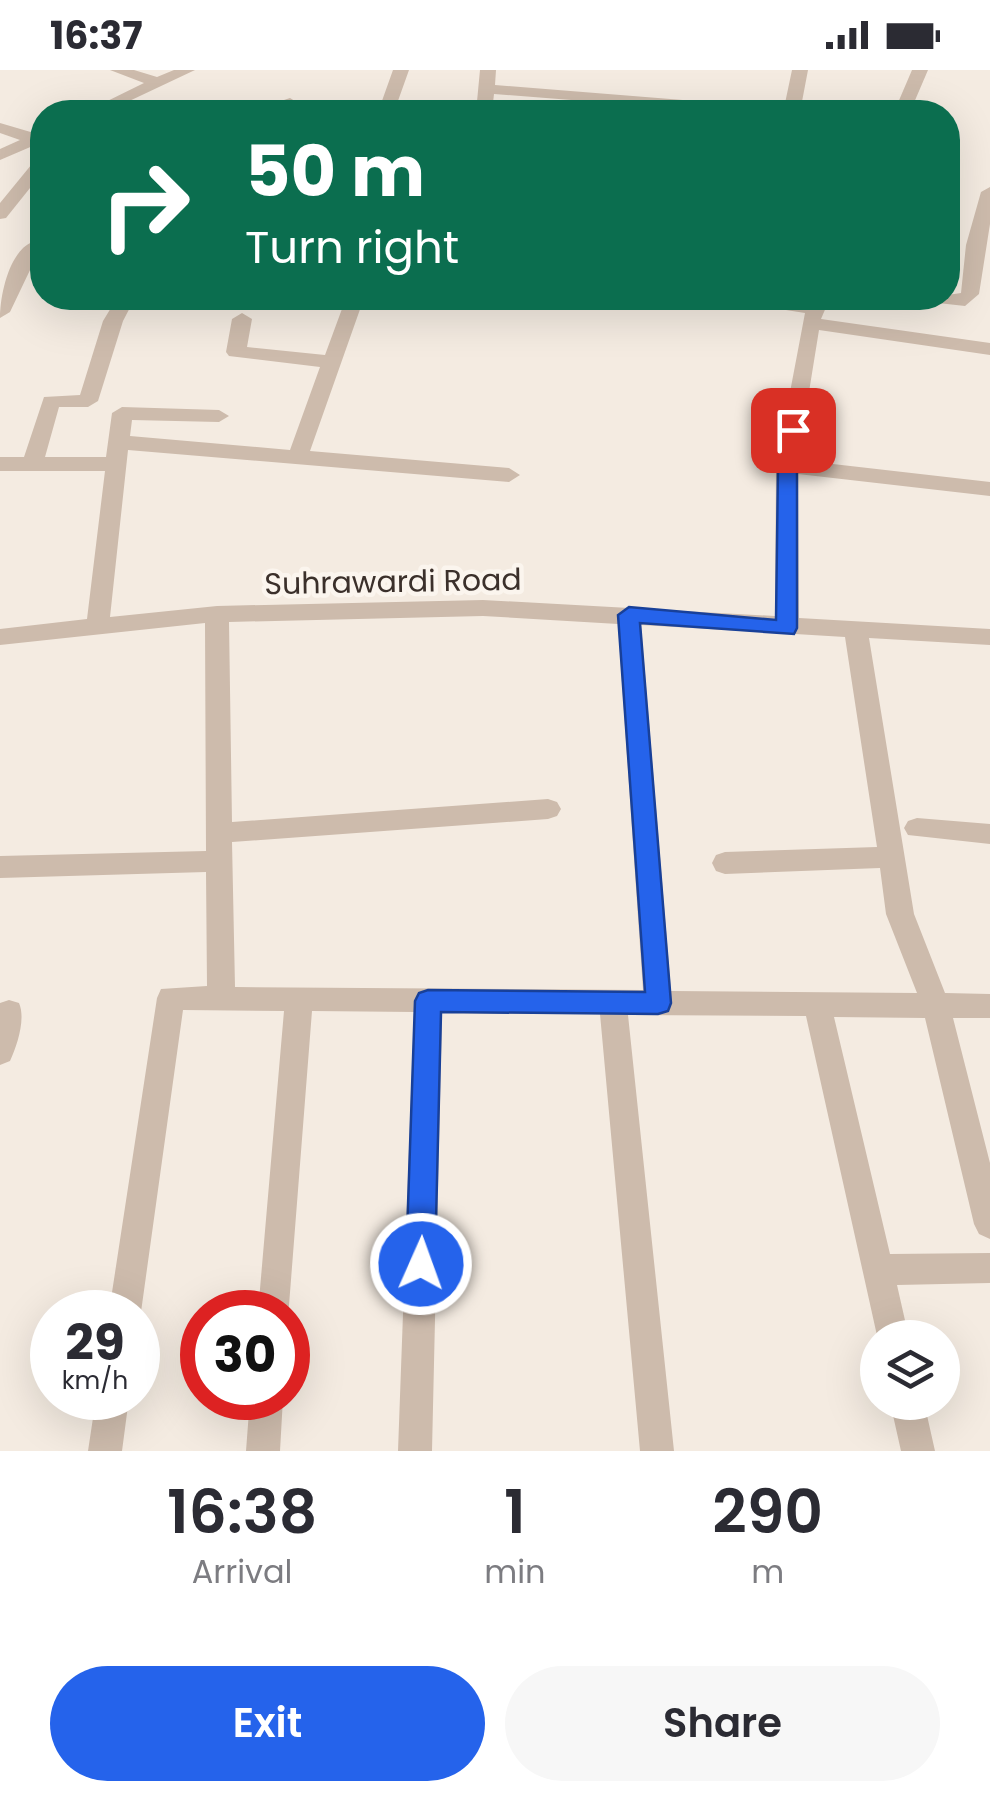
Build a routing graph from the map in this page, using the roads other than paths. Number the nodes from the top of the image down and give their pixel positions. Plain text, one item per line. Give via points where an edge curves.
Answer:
1 (118, 70) edge
2 (187, 70) edge
3 (402, 70) edge
4 (488, 70) edge
5 (800, 70) edge
6 (920, 70) edge
7 (159, 83) junction
8 (486, 89) junction
9 (121, 100) edge
10 (391, 100) edge
11 (485, 100) edge
12 (627, 100) edge
13 (794, 100) edge
14 (907, 100) edge
15 (0, 128) edge
16 (30, 135) edge
17 (30, 141) edge
18 (2, 154) edge
19 (30, 160) edge
20 (30, 177) edge
21 (990, 192) edge
22 (0, 214) edge
23 (982, 245) edge
24 (30, 251) edge
25 (960, 300) edge
26 (119, 310) edge
27 (352, 310) edge
28 (816, 310) edge
29 (0, 312) edge
30 (242, 319) dead end
31 (990, 350) edge
32 (332, 362) junction
33 (219, 416) dead end
34 (116, 454) junction
35 (298, 458) junction
36 (0, 464) edge
37 (32, 464) junction
38 (787, 466) junction
39 (509, 475) dead end
40 (990, 489) edge
41 (217, 614) junction
42 (629, 615) junction
43 (98, 624) junction
44 (787, 628) junction
45 (856, 631) junction
46 (0, 637) edge
47 (990, 637) edge
48 (548, 809) dead end
49 (917, 828) dead end
50 (219, 833) junction
51 (990, 834) edge
52 (892, 857) junction
53 (220, 862) junction
54 (725, 863) dead end
55 (0, 867) edge
56 (221, 997) junction
57 (299, 1000) junction
58 (428, 1001) junction
59 (614, 1003) junction
60 (658, 1003) junction
61 (818, 1004) junction
62 (936, 1005) junction
63 (990, 1006) edge
64 (9, 1012) dead end
65 (0, 1052) edge
66 (990, 1224) edge
67 (990, 1268) edge
68 (877, 1270) junction
69 (128, 1290) edge
70 (276, 1290) edge
71 (888, 1320) edge
72 (110, 1420) edge
73 (265, 1420) edge
74 (911, 1420) edge
75 (105, 1451) edge
76 (263, 1451) edge
77 (415, 1451) edge
78 (657, 1451) edge
79 (918, 1451) edge

1 - 7 street
2 - 7 street
3 - 10 street
4 - 8 street
5 - 13 street
6 - 14 street
7 - 9 street
8 - 11 street
8 - 12 street
15 - 16 street
17 - 18 street
18 - 19 street
20 - 22 street
21 - 23 street
23 - 25 street via 970,294
24 - 29 street
26 - 37 street via 88,401 51,401
27 - 32 street
28 - 31 street
28 - 38 street
30 - 32 street via 236,352
32 - 35 street
33 - 34 street via 122,412
34 - 35 street
34 - 37 street
34 - 43 street
35 - 39 street
36 - 37 street
38 - 40 street
38 - 44 street
41 - 42 street, Suhrawardi Road via 484,608
41 - 43 street, Suhrawardi Road
41 - 50 street
42 - 44 street, Suhrawardi Road
42 - 60 street
43 - 46 street, Suhrawardi Road
44 - 45 street, Suhrawardi Road
45 - 47 street, Suhrawardi Road
45 - 52 street
48 - 50 street
49 - 51 street
50 - 53 street
52 - 54 street
52 - 62 street via 900,914
53 - 55 street
53 - 56 street
56 - 57 street
56 - 69 street via 171,998
57 - 58 street
57 - 70 street
58 - 59 street
58 - 77 street
59 - 60 street
59 - 78 street
60 - 61 street
61 - 62 street
61 - 68 street
62 - 63 street
62 - 66 street
64 - 65 street
67 - 68 street
68 - 71 street
72 - 75 street
73 - 76 street
74 - 79 street

